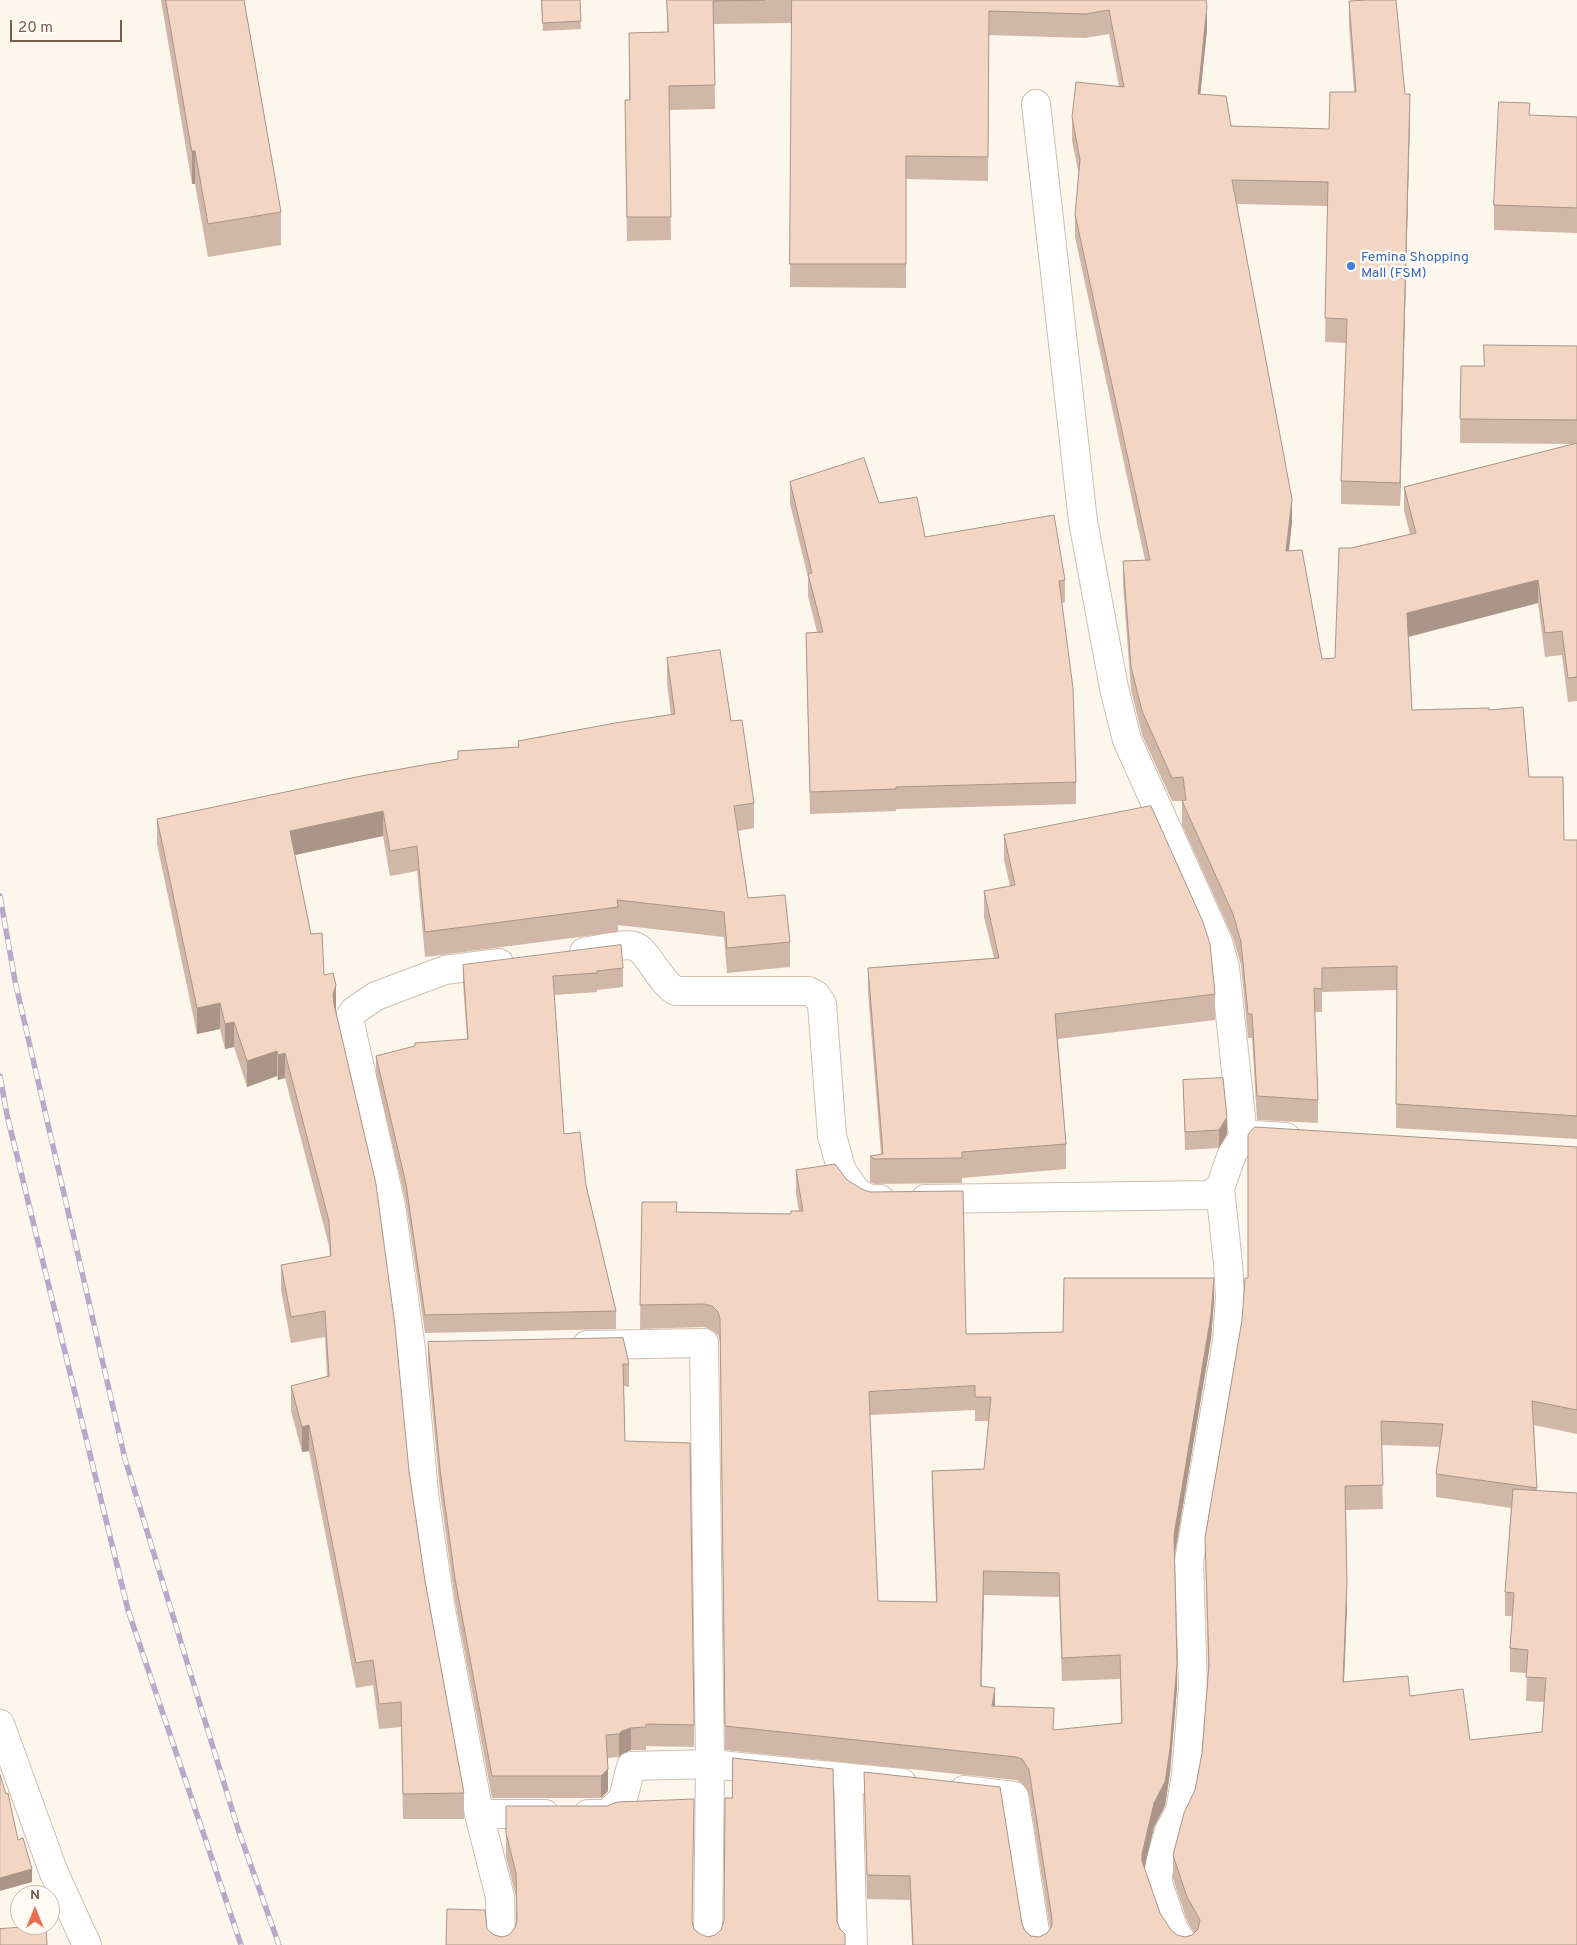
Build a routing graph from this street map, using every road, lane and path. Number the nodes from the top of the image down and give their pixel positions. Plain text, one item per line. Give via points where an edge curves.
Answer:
1 (1036, 104) dead end
2 (560, 955) edge
3 (522, 960) edge
4 (1242, 1137) junction
5 (1309, 1139) edge
6 (1220, 1188) junction
7 (567, 1346) edge
8 (440, 1348) edge
9 (411, 1349) junction
10 (0, 1724) edge
11 (710, 1764) junction
12 (848, 1778) junction
13 (479, 1814) junction
14 (88, 1945) edge
15 (500, 1945) edge
16 (708, 1945) edge
17 (853, 1945) edge
18 (1036, 1945) edge
19 (1184, 1945) edge

1 - 4 street via 1083,521 1114,688 1127,740 1218,942 1225,968
2 - 6 street via 632,946 643,952 666,985 676,990 808,991 816,995 822,1004 832,1136 842,1171 856,1192 870,1200 1192,1196 1209,1195
3 - 9 street via 445,970 376,996 354,1011 349,1019 391,1206
4 - 5 street
4 - 6 street
6 - 19 street via 1230,1297 1226,1341 1189,1561 1193,1688 1186,1775 1180,1811 1168,1830 1157,1880 1173,1928
7 - 11 street via 704,1343
8 - 9 street
9 - 13 street via 424,1494 440,1604
10 - 14 street via 54,1873
11 - 12 street
11 - 13 street via 630,1766 622,1799 607,1814
11 - 16 street
12 - 17 street
12 - 18 street via 1014,1796
13 - 15 street via 500,1897

